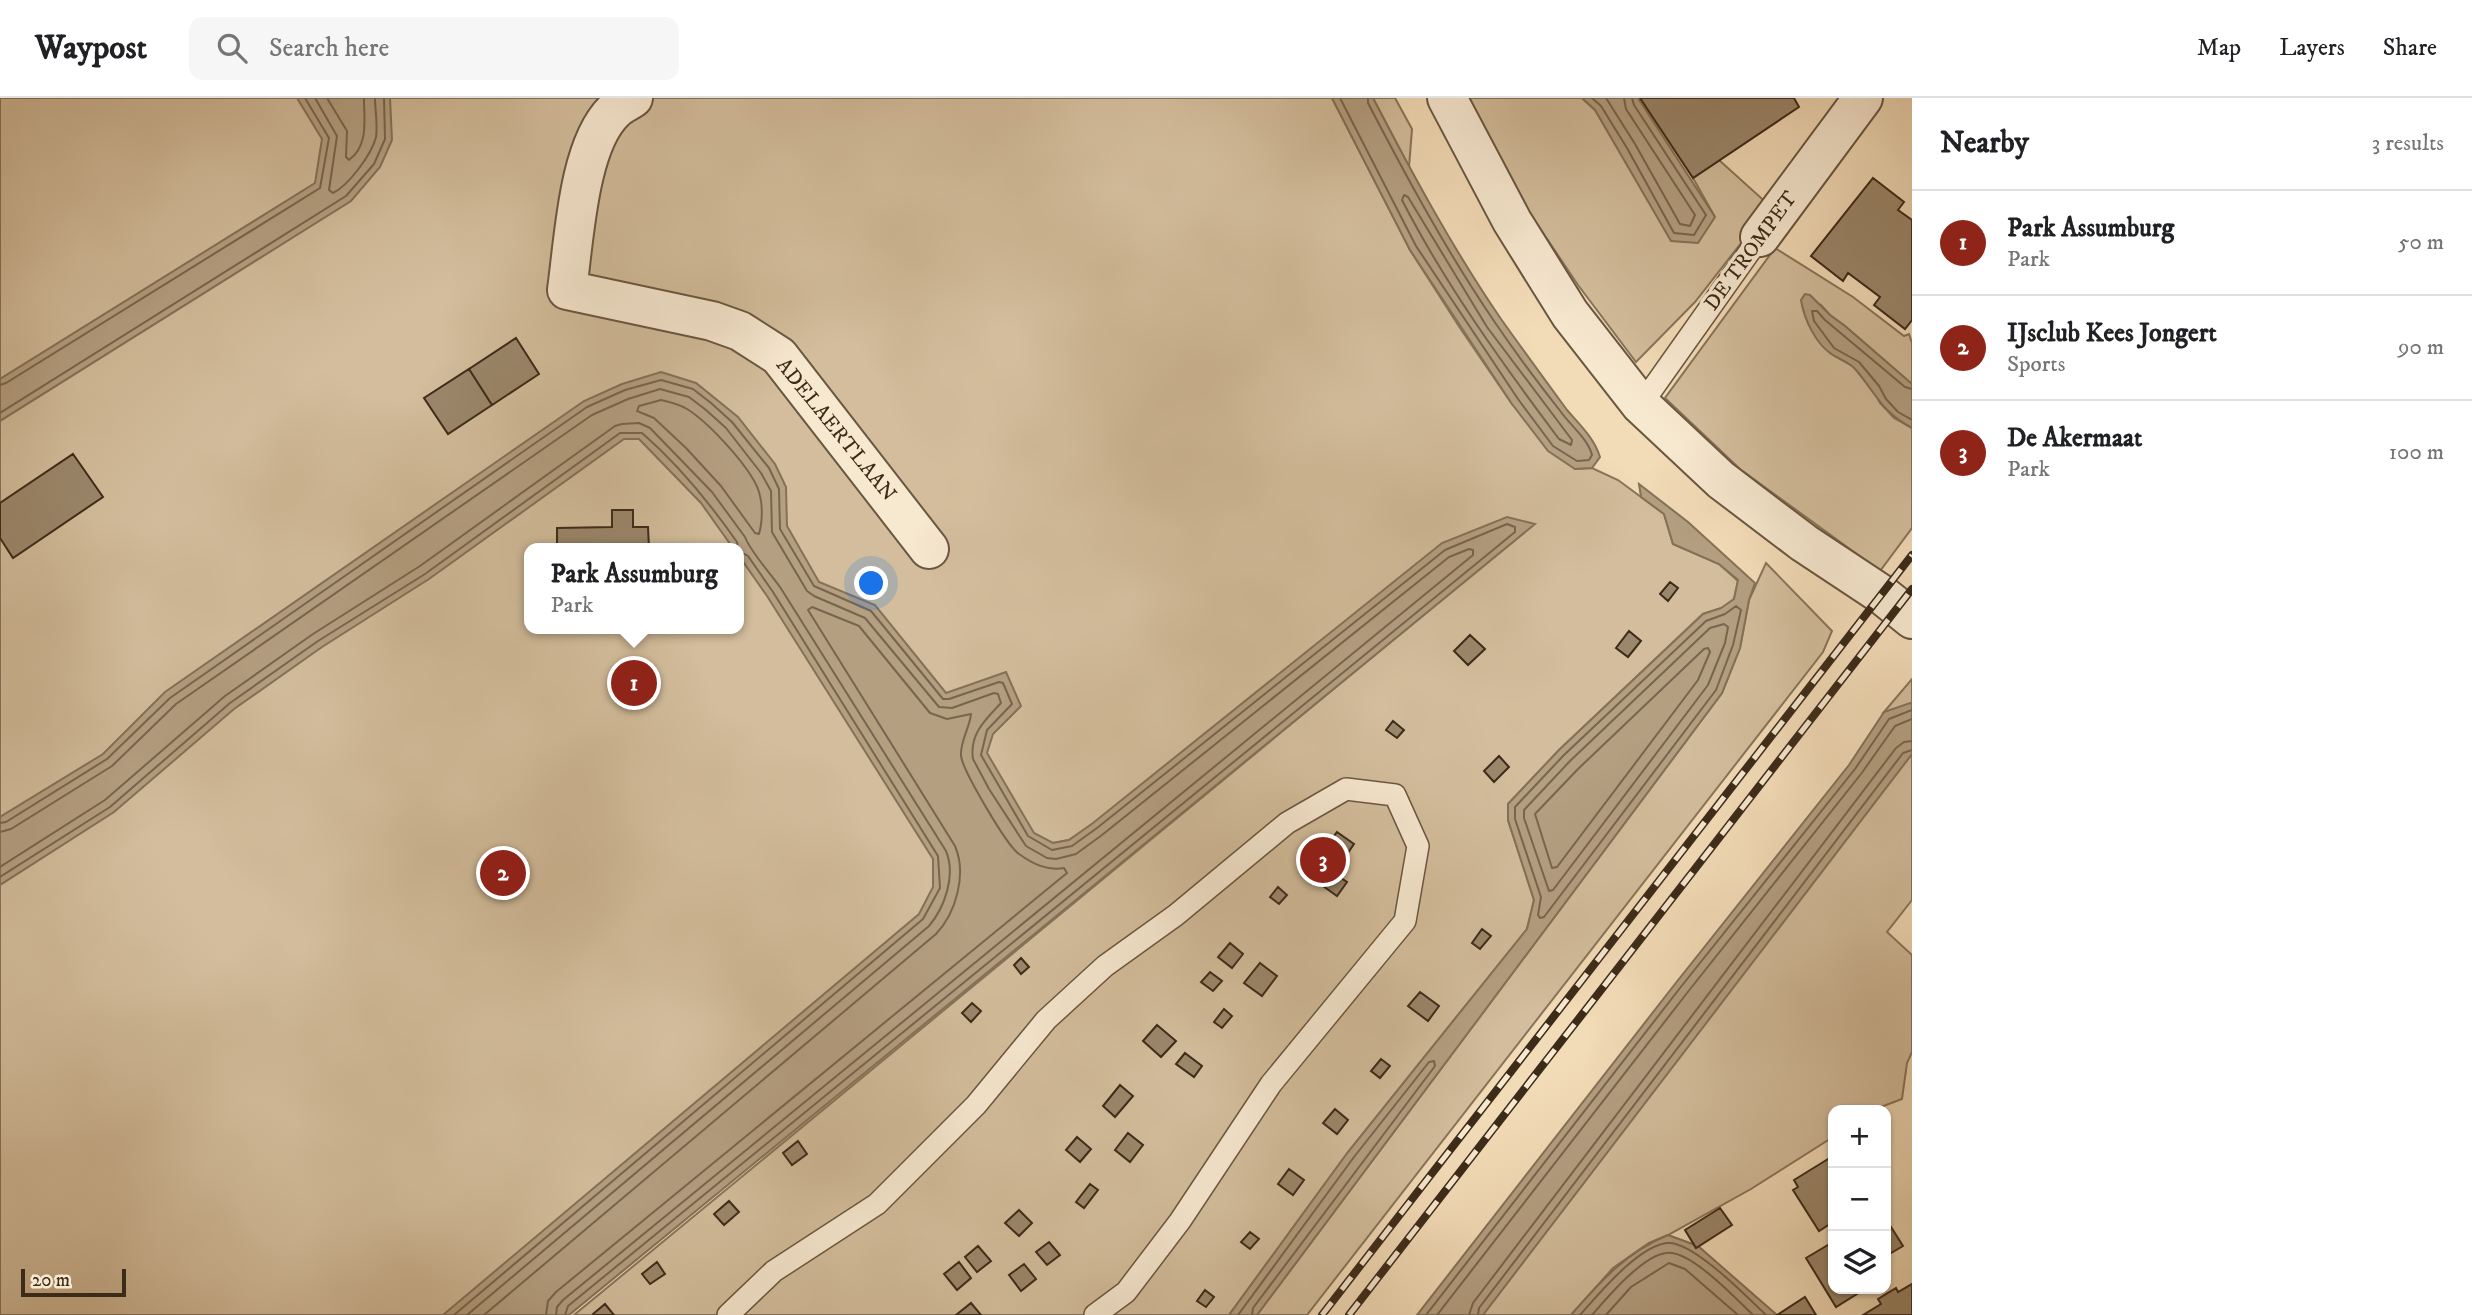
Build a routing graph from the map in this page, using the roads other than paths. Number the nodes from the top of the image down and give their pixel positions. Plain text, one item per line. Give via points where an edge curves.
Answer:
1 (633, 98) edge
2 (1447, 98) edge
3 (1863, 98) edge
4 (1760, 237) joint
5 (1641, 405) junction
6 (929, 549) dead end
7 (1912, 619) edge
8 (728, 1315) edge
9 (1095, 1315) edge

1 - 6 street, ADELAERTLAAN via 614,111 586,164 567,290 712,321 740,331 779,356
2 - 5 street via 1519,233 1570,314
3 - 4 street, DE TROMPET
4 - 5 lane, DE TROMPET
5 - 7 street via 1721,480
8 - 9 lane via 774,1271 877,1204 976,1105 1046,1020 1105,966 1176,915 1287,823 1346,789 1395,795 1418,846 1405,921 1271,1084 1180,1221 1126,1292

